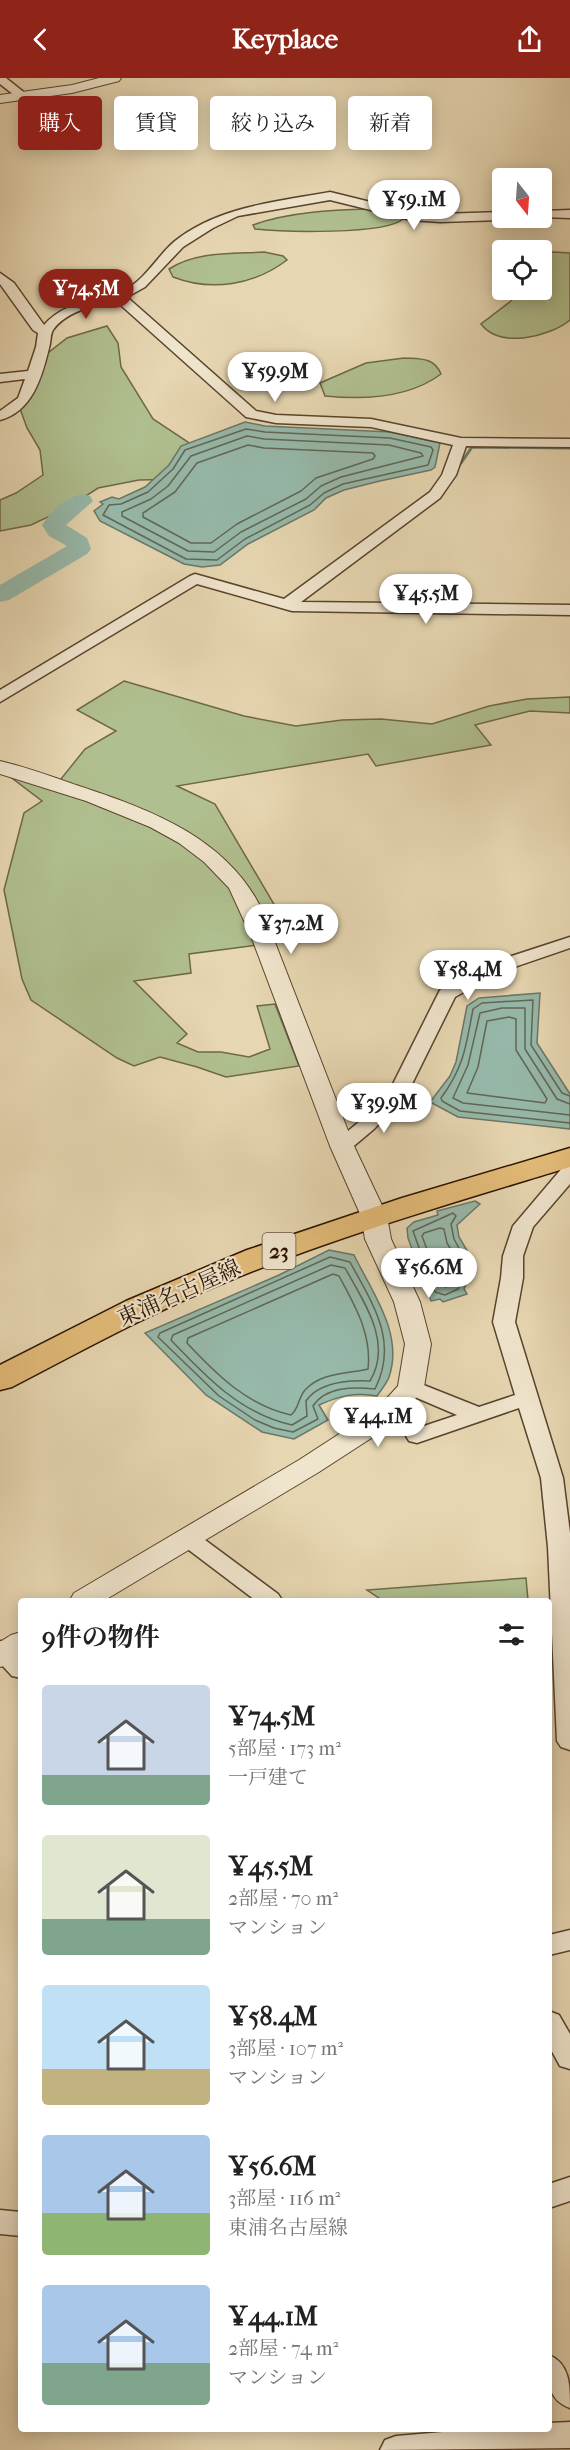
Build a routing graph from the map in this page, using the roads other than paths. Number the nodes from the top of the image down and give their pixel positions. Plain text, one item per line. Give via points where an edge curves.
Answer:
1 (19, 78) edge
2 (114, 78) edge
3 (1, 80) edge
4 (22, 96) joint
5 (18, 97) edge
6 (0, 99) edge
7 (552, 214) edge
8 (570, 214) edge
9 (492, 216) edge
10 (0, 277) edge
11 (118, 296) junction
12 (45, 331) junction
13 (34, 374) junction
14 (0, 378) edge
15 (0, 416) edge
16 (461, 442) junction
17 (570, 443) edge
18 (286, 605) junction
19 (570, 610) edge
20 (0, 697) edge
21 (0, 767) edge
22 (569, 945) edge
23 (342, 1146) junction
24 (570, 1157) edge
25 (570, 1172) edge
26 (374, 1215) junction
27 (0, 1378) edge
28 (411, 1387) junction
29 (528, 1398) junction
30 (478, 1415) junction
31 (417, 1436) dead end
32 (189, 1539) junction
33 (87, 1598) edge
34 (267, 1598) edge
35 (556, 1633) edge
36 (570, 1741) edge
37 (570, 1940) edge
38 (552, 1944) edge
39 (552, 2027) edge
40 (570, 2058) edge
41 (570, 2189) edge
42 (552, 2195) edge
43 (0, 2222) edge
44 (18, 2224) edge
45 (552, 2372) edge
46 (570, 2395) edge
47 (570, 2434) edge
48 (396, 2450) edge

1 - 3 street
2 - 4 street
3 - 4 street
5 - 6 street
7 - 8 street
9 - 11 street via 411,216 330,196 254,208 196,232 165,257 141,284
10 - 12 street
11 - 12 street via 77,307
11 - 16 street via 251,414 276,419 371,423
12 - 13 street
13 - 14 street
13 - 15 street via 24,400
16 - 17 street
16 - 18 street via 449,475 435,495
18 - 19 street
18 - 20 street via 195,579
21 - 23 street via 161,825 209,856 233,879 262,936
22 - 23 street via 492,968 447,994 399,1092
23 - 26 street
24 - 26 main road, 東浦名古屋線 / 23
25 - 29 street via 523,1226 513,1256 504,1322
26 - 27 main road, 東浦名古屋線 / 23 via 158,1299
26 - 28 street via 378,1239 415,1326 418,1344
28 - 30 street
28 - 32 street via 397,1404 363,1431
29 - 30 street
29 - 35 street via 552,1478 560,1547
30 - 31 street
32 - 33 street
32 - 34 street
35 - 36 street
37 - 38 street
39 - 40 street
41 - 42 street
43 - 44 street
45 - 46 street
47 - 48 street

